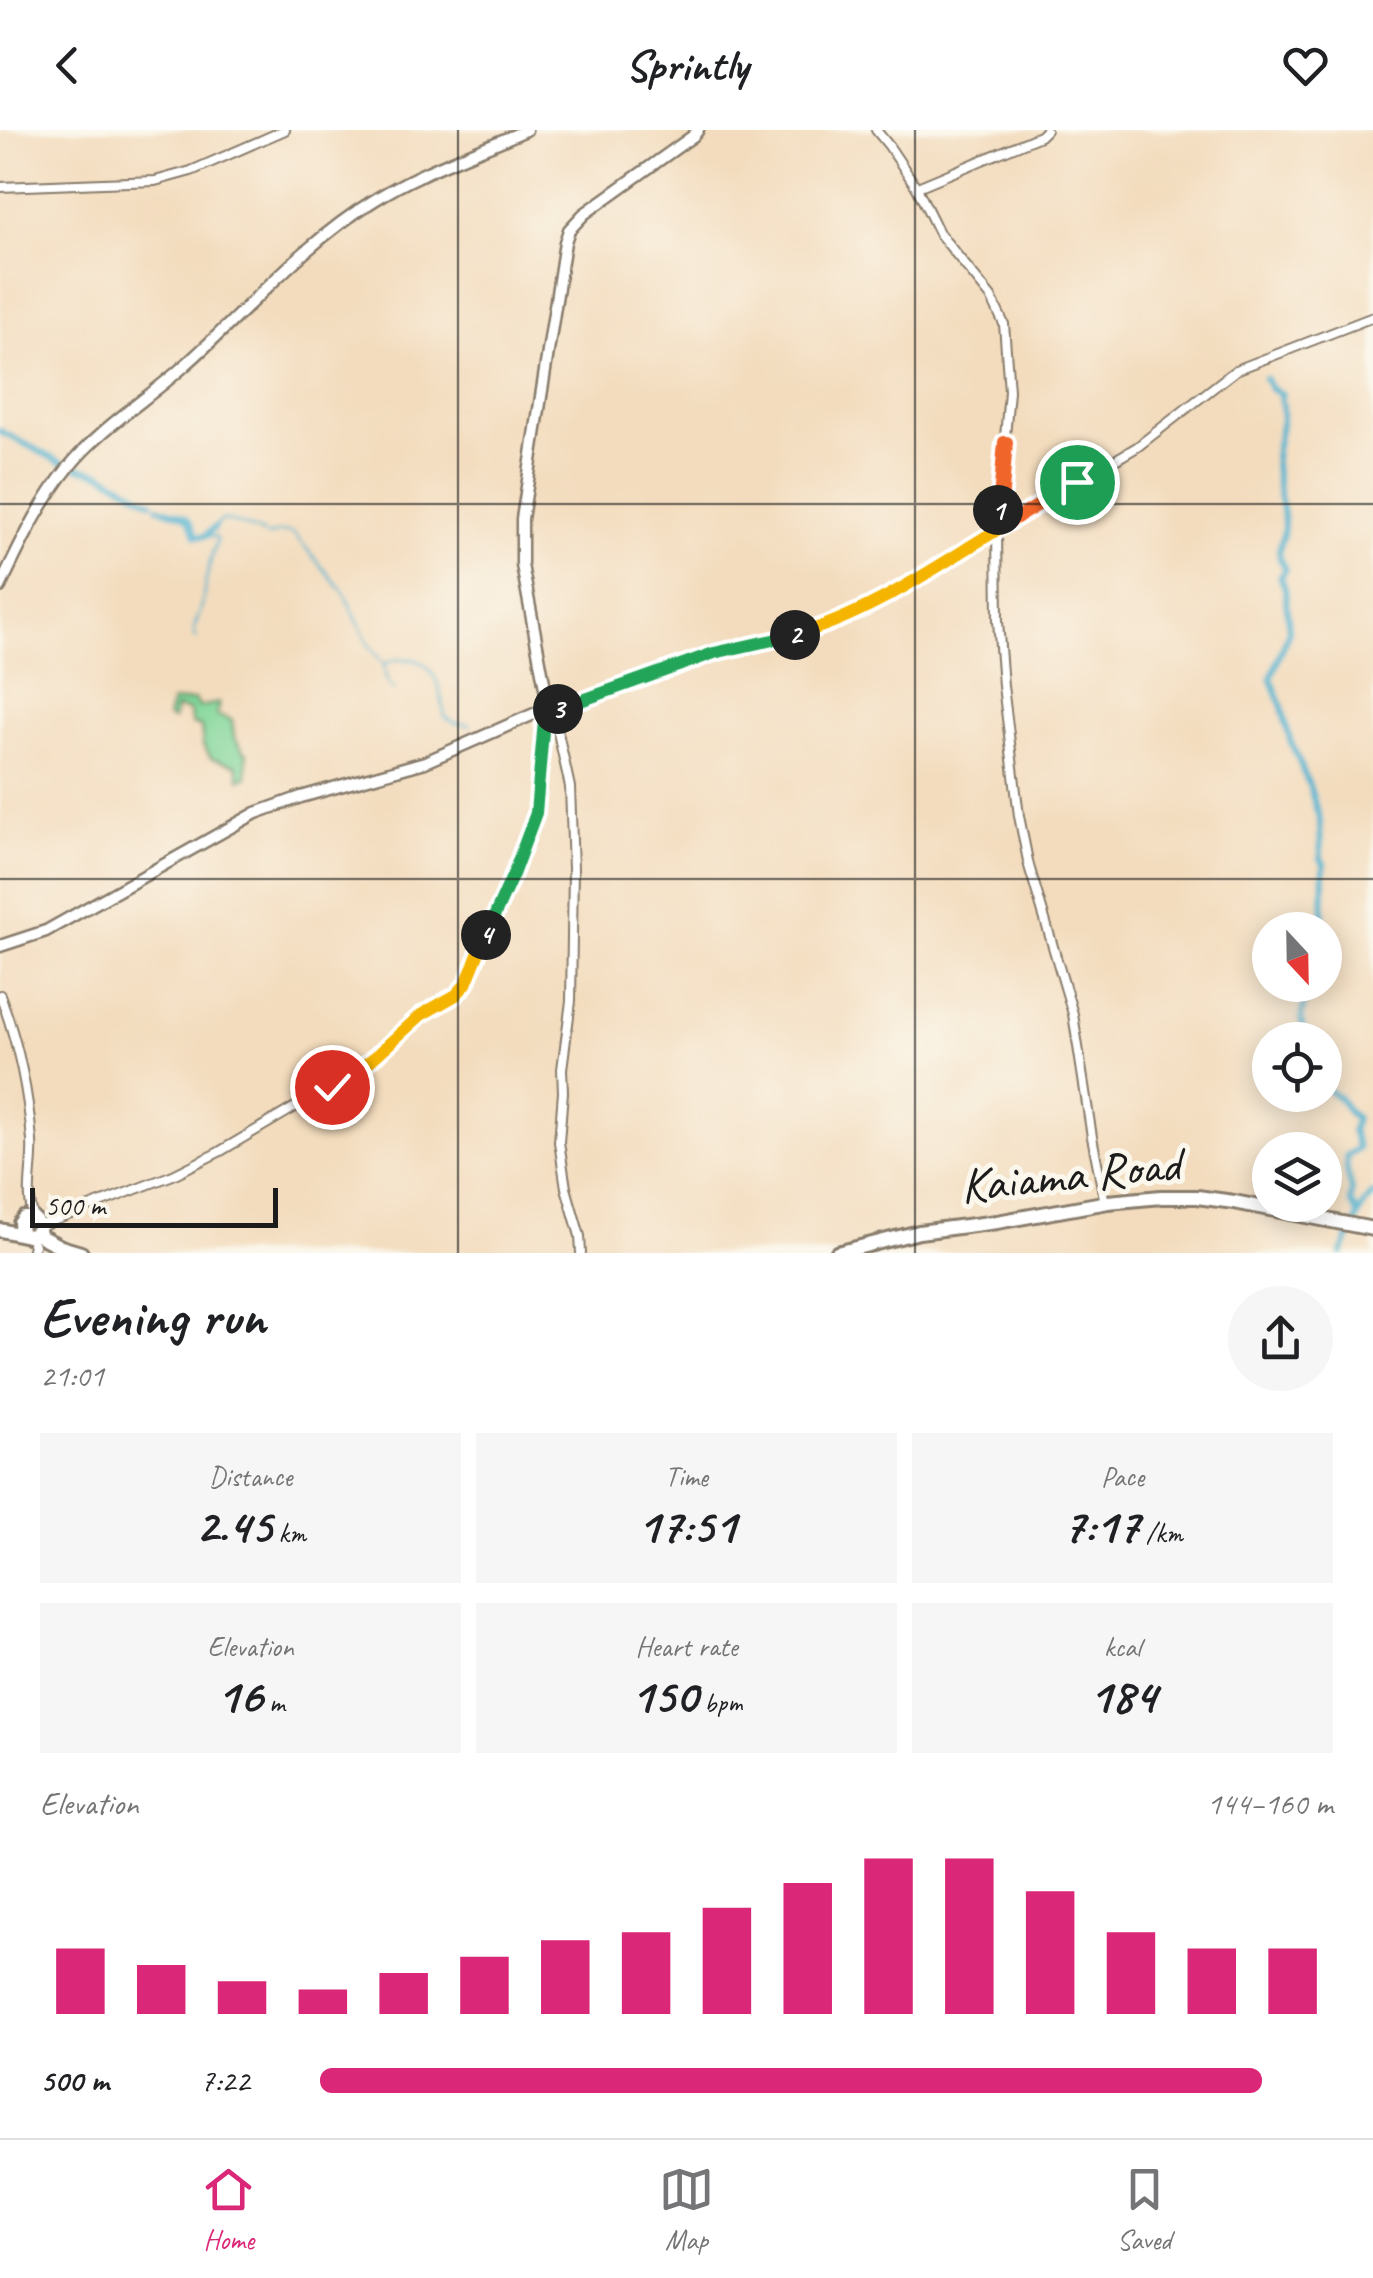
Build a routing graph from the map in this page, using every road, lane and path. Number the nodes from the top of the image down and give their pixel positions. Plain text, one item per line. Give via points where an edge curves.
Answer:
1 (285, 130) edge
2 (526, 130) edge
3 (698, 130) edge
4 (878, 130) edge
5 (1046, 130) edge
6 (920, 186) junction
7 (0, 187) edge
8 (961, 258) junction
9 (1373, 317) edge
10 (998, 529) junction
11 (0, 587) edge
12 (548, 712) junction
13 (0, 946) edge
14 (0, 995) edge
15 (1107, 1204) junction
16 (32, 1225) junction
17 (0, 1229) edge
18 (1373, 1230) edge
19 (32, 1253) edge
20 (70, 1253) edge
21 (81, 1253) edge
22 (581, 1253) edge
23 (837, 1253) edge
24 (848, 1253) edge

1 - 7 street via 155,181
2 - 11 main road via 396,187 336,226 68,467
3 - 12 main road via 584,214 565,242 522,519 527,597
4 - 6 street
4 - 8 street
5 - 6 street
6 - 8 street
8 - 10 street via 1004,324 1010,391
9 - 10 street via 1236,370 1137,447
10 - 12 street via 840,620 714,653
10 - 15 street via 1004,664 1023,816 1080,1031
12 - 13 main road via 425,762 256,813 46,931
12 - 16 street via 536,813 456,995 421,1015 351,1074 210,1157
12 - 22 street via 558,728 570,787 571,1002 559,1142
14 - 16 street via 19,1049 31,1134
15 - 18 highway, Kaiama Road via 1197,1197
15 - 23 highway, Kaiama Road via 909,1233
15 - 24 highway, Kaiama Road via 915,1235
16 - 17 highway
16 - 19 street
16 - 20 highway
16 - 21 highway via 40,1236

